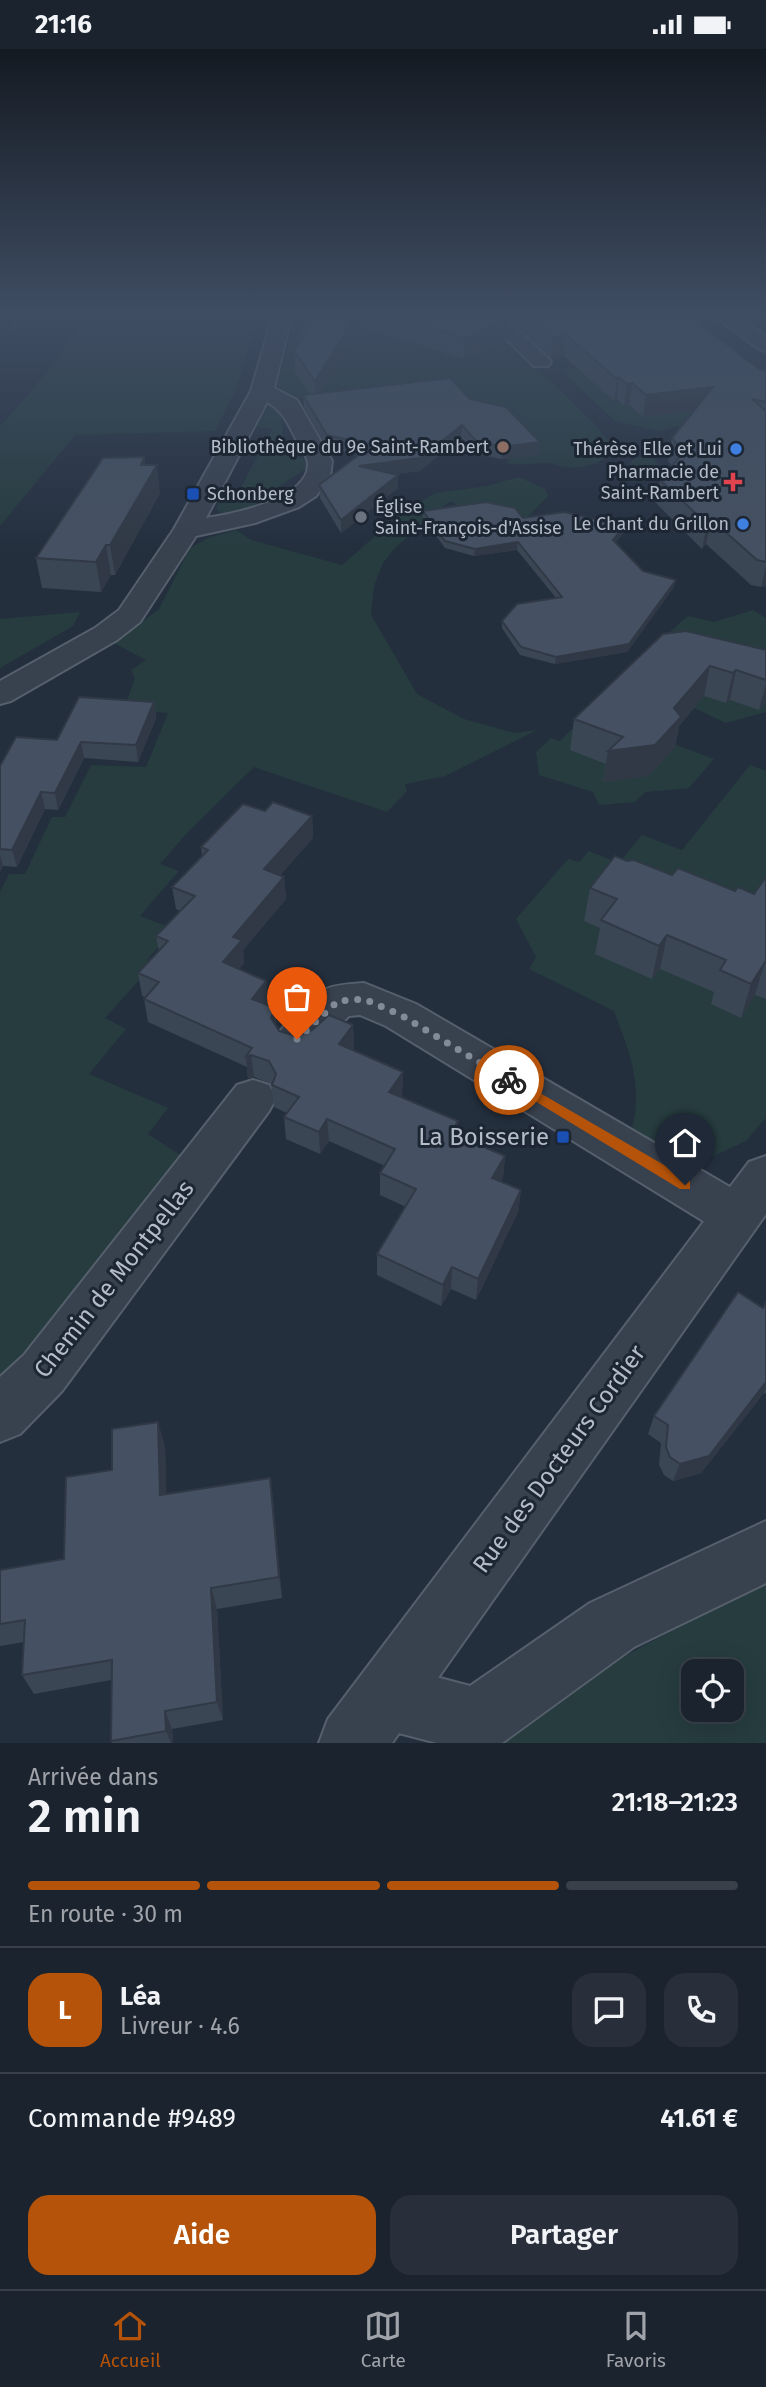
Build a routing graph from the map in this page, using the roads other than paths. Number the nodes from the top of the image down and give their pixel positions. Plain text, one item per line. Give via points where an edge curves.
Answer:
1 (262, 391) joint
2 (187, 529) junction
3 (0, 694) edge
4 (297, 1039) edge
5 (253, 1098) dead end
6 (751, 1196) edge
7 (0, 1415) edge
8 (766, 1551) edge
9 (370, 1720) edge

1 - 2 street
1 - 2 street via 289,405 322,471 315,483 277,508
2 - 3 street via 130,616
4 - 6 street via 338,1001 364,999
5 - 7 street, Chemin de Montpellas via 43,1373
6 - 9 street, Rue des Docteurs Cordier
8 - 9 street via 612,1625 477,1721

